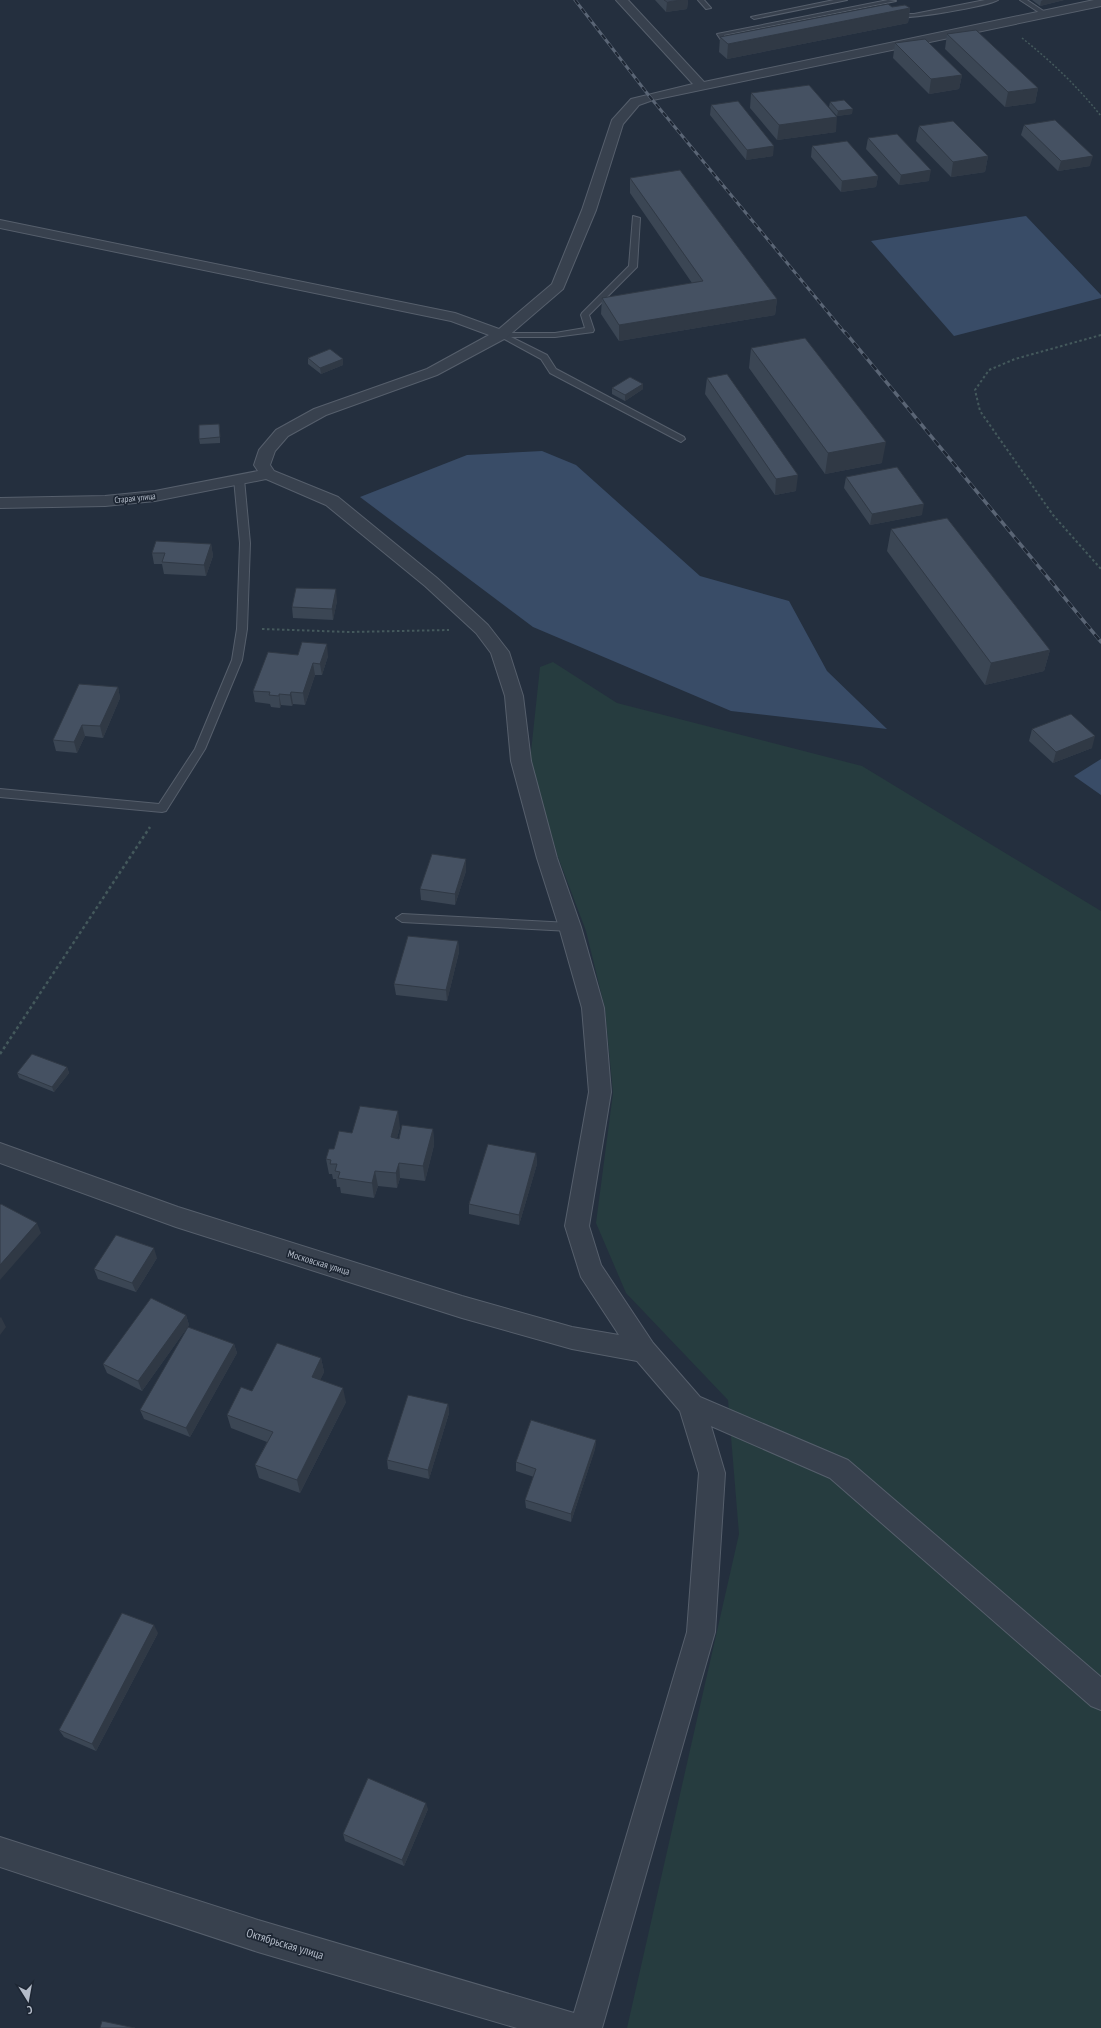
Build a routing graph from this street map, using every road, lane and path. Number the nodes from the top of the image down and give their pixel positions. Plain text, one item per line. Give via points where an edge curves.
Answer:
1 (622, 0) edge
2 (701, 0) edge
3 (844, 0) edge
4 (995, 0) edge
5 (1023, 0) edge
6 (1101, 2) edge
7 (896, 4) edge
8 (708, 8) dead end
9 (1045, 14) junction
10 (886, 16) edge
11 (914, 16) junction
12 (754, 17) dead end
13 (742, 42) edge
14 (1040, 52) dead end
15 (702, 87) junction
16 (1101, 116) edge
17 (636, 218) dead end
18 (0, 224) edge
19 (500, 335) junction
20 (1101, 335) edge
21 (681, 439) dead end
22 (268, 474) junction
23 (240, 479) junction
24 (0, 503) edge
25 (1101, 569) edge
26 (242, 629) junction
27 (482, 629) junction
28 (0, 793) edge
29 (162, 808) junction
30 (402, 918) dead end
31 (570, 927) junction
32 (0, 1054) edge
33 (0, 1153) edge
34 (644, 1351) junction
35 (691, 1405) junction
36 (1101, 1696) edge
37 (0, 1852) edge
38 (572, 2028) edge
39 (586, 2028) edge

1 - 15 street
2 - 8 lane
3 - 12 lane
4 - 11 lane
5 - 9 lane
6 - 9 street
7 - 11 lane
7 - 13 lane via 720,34 725,42
9 - 15 street
10 - 11 lane
14 - 16 path via 1084,95
15 - 19 street via 650,96 635,102 624,112 616,123 589,210 558,286
17 - 19 lane via 633,267 585,315 590,330 555,335
18 - 19 street via 455,317
19 - 21 lane via 544,357 553,371
19 - 22 street via 432,372 320,412 282,433 264,457 262,465
20 - 25 path via 1014,359 989,370 975,390 980,411 1053,515
22 - 23 street, Старая улица
22 - 27 street via 332,501 431,582
23 - 24 street, Старая улица via 155,496 105,502
23 - 26 lane via 245,544
26 - 27 path via 350,632
26 - 29 lane via 237,660 200,749
27 - 31 street via 500,652 514,696 521,760 547,858
28 - 29 lane
29 - 32 path
30 - 31 lane
31 - 34 street via 593,1008 600,1092 576,1226 590,1268
33 - 34 street, Московская улица via 176,1217 462,1307 572,1338
34 - 35 street
35 - 36 street via 838,1469
35 - 39 street via 712,1473 701,1632
37 - 38 street, Октябрьская улица via 258,1936

